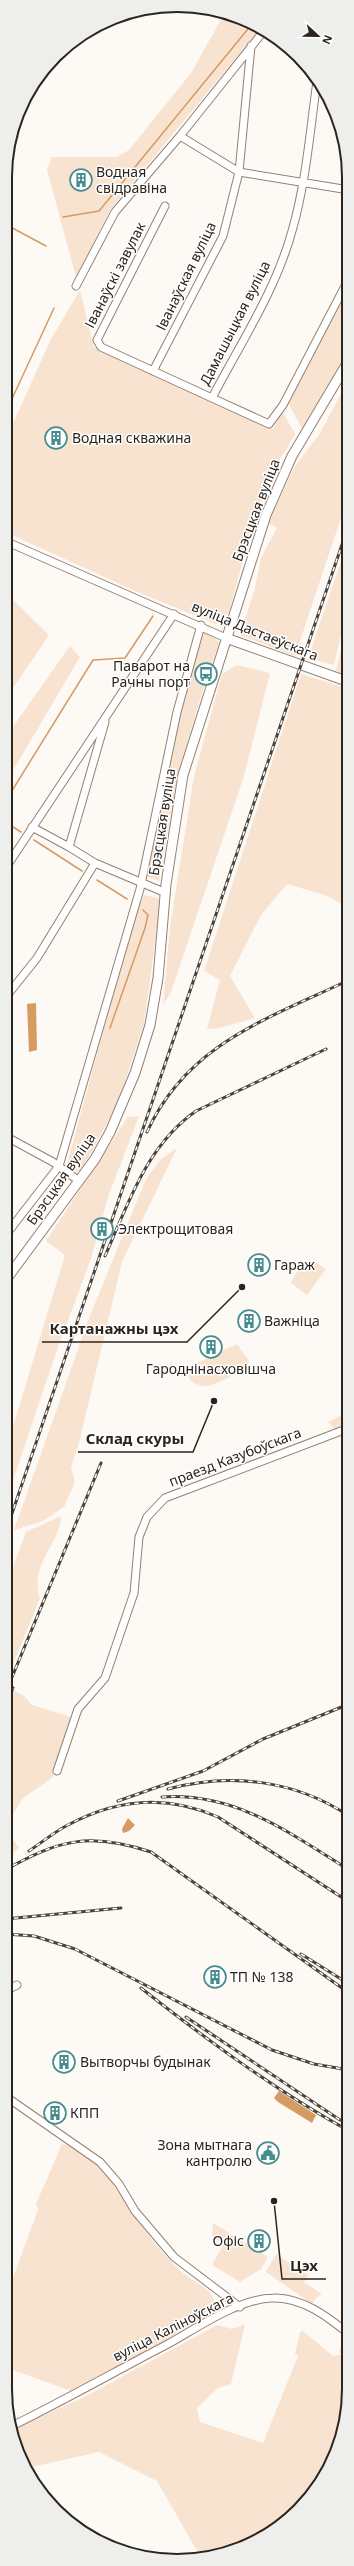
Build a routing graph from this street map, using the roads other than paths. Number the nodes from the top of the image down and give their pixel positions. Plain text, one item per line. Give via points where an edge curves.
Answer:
1 (261, 35) edge
2 (251, 46) junction
3 (316, 88) edge
4 (180, 136) junction
5 (239, 172) junction
6 (303, 183) junction
7 (342, 189) edge
8 (165, 206) dead end
9 (76, 286) dead end
10 (342, 292) edge
11 (154, 371) junction
12 (342, 372) edge
13 (212, 398) junction
14 (12, 544) edge
15 (174, 614) junction
16 (201, 625) junction
17 (226, 638) junction
18 (342, 679) edge
19 (107, 714) junction
20 (32, 827) junction
21 (69, 847) junction
22 (12, 858) edge
23 (95, 863) junction
24 (141, 882) junction
25 (166, 893) junction
26 (12, 989) edge
27 (12, 1140) edge
28 (59, 1166) junction
29 (79, 1181) junction
30 (12, 1227) edge
31 (12, 1272) edge
32 (342, 1431) edge
33 (57, 1771) dead end
34 (17, 1985) dead end
35 (12, 1988) edge
36 (12, 2101) edge
37 (240, 2307) junction
38 (342, 2328) edge
39 (16, 2424) edge

1 - 2 street
2 - 4 street
2 - 5 street, Іванаўская вуліца
3 - 6 street, Дамашыцкая вуліца
4 - 5 street
4 - 9 street via 115,212
5 - 6 street
5 - 11 street, Іванаўская вуліца via 223,236
6 - 7 street
6 - 13 street, Дамашыцкая вуліца via 292,231 276,276
8 - 11 street, Іванаўскі завулак via 97,340 101,347
10 - 13 street, Дамашыцкая вуліца via 283,405 269,424
11 - 13 street
12 - 17 main road, Брэсцкая вуліца via 281,476
14 - 15 street, вуліца Дастаеўскага
15 - 16 street, вуліца Дастаеўскага
15 - 19 street
16 - 17 street, вуліца Дастаеўскага
16 - 24 street via 177,712
17 - 18 main road, вуліца Дастаеўскага
17 - 25 main road, Брэсцкая вуліца via 183,775
19 - 20 street
19 - 21 street
20 - 21 street
20 - 22 street
21 - 23 street
23 - 24 street
23 - 26 street via 37,958
24 - 25 street
24 - 28 street
25 - 29 main road, Брэсцкая вуліца via 158,978 150,1026 128,1092 110,1132
27 - 28 street
28 - 29 street
28 - 30 street
29 - 31 main road, Брэсцкая вуліца
32 - 33 street, праезд Казубоўскага via 165,1498 154,1507 139,1537 134,1593 105,1678 78,1709
34 - 35 street
36 - 37 street via 100,2162 119,2184 135,2211 174,2256
37 - 38 street, вуліца Каліноўскага via 266,2298 293,2301 324,2314
37 - 39 street, вуліца Каліноўскага

